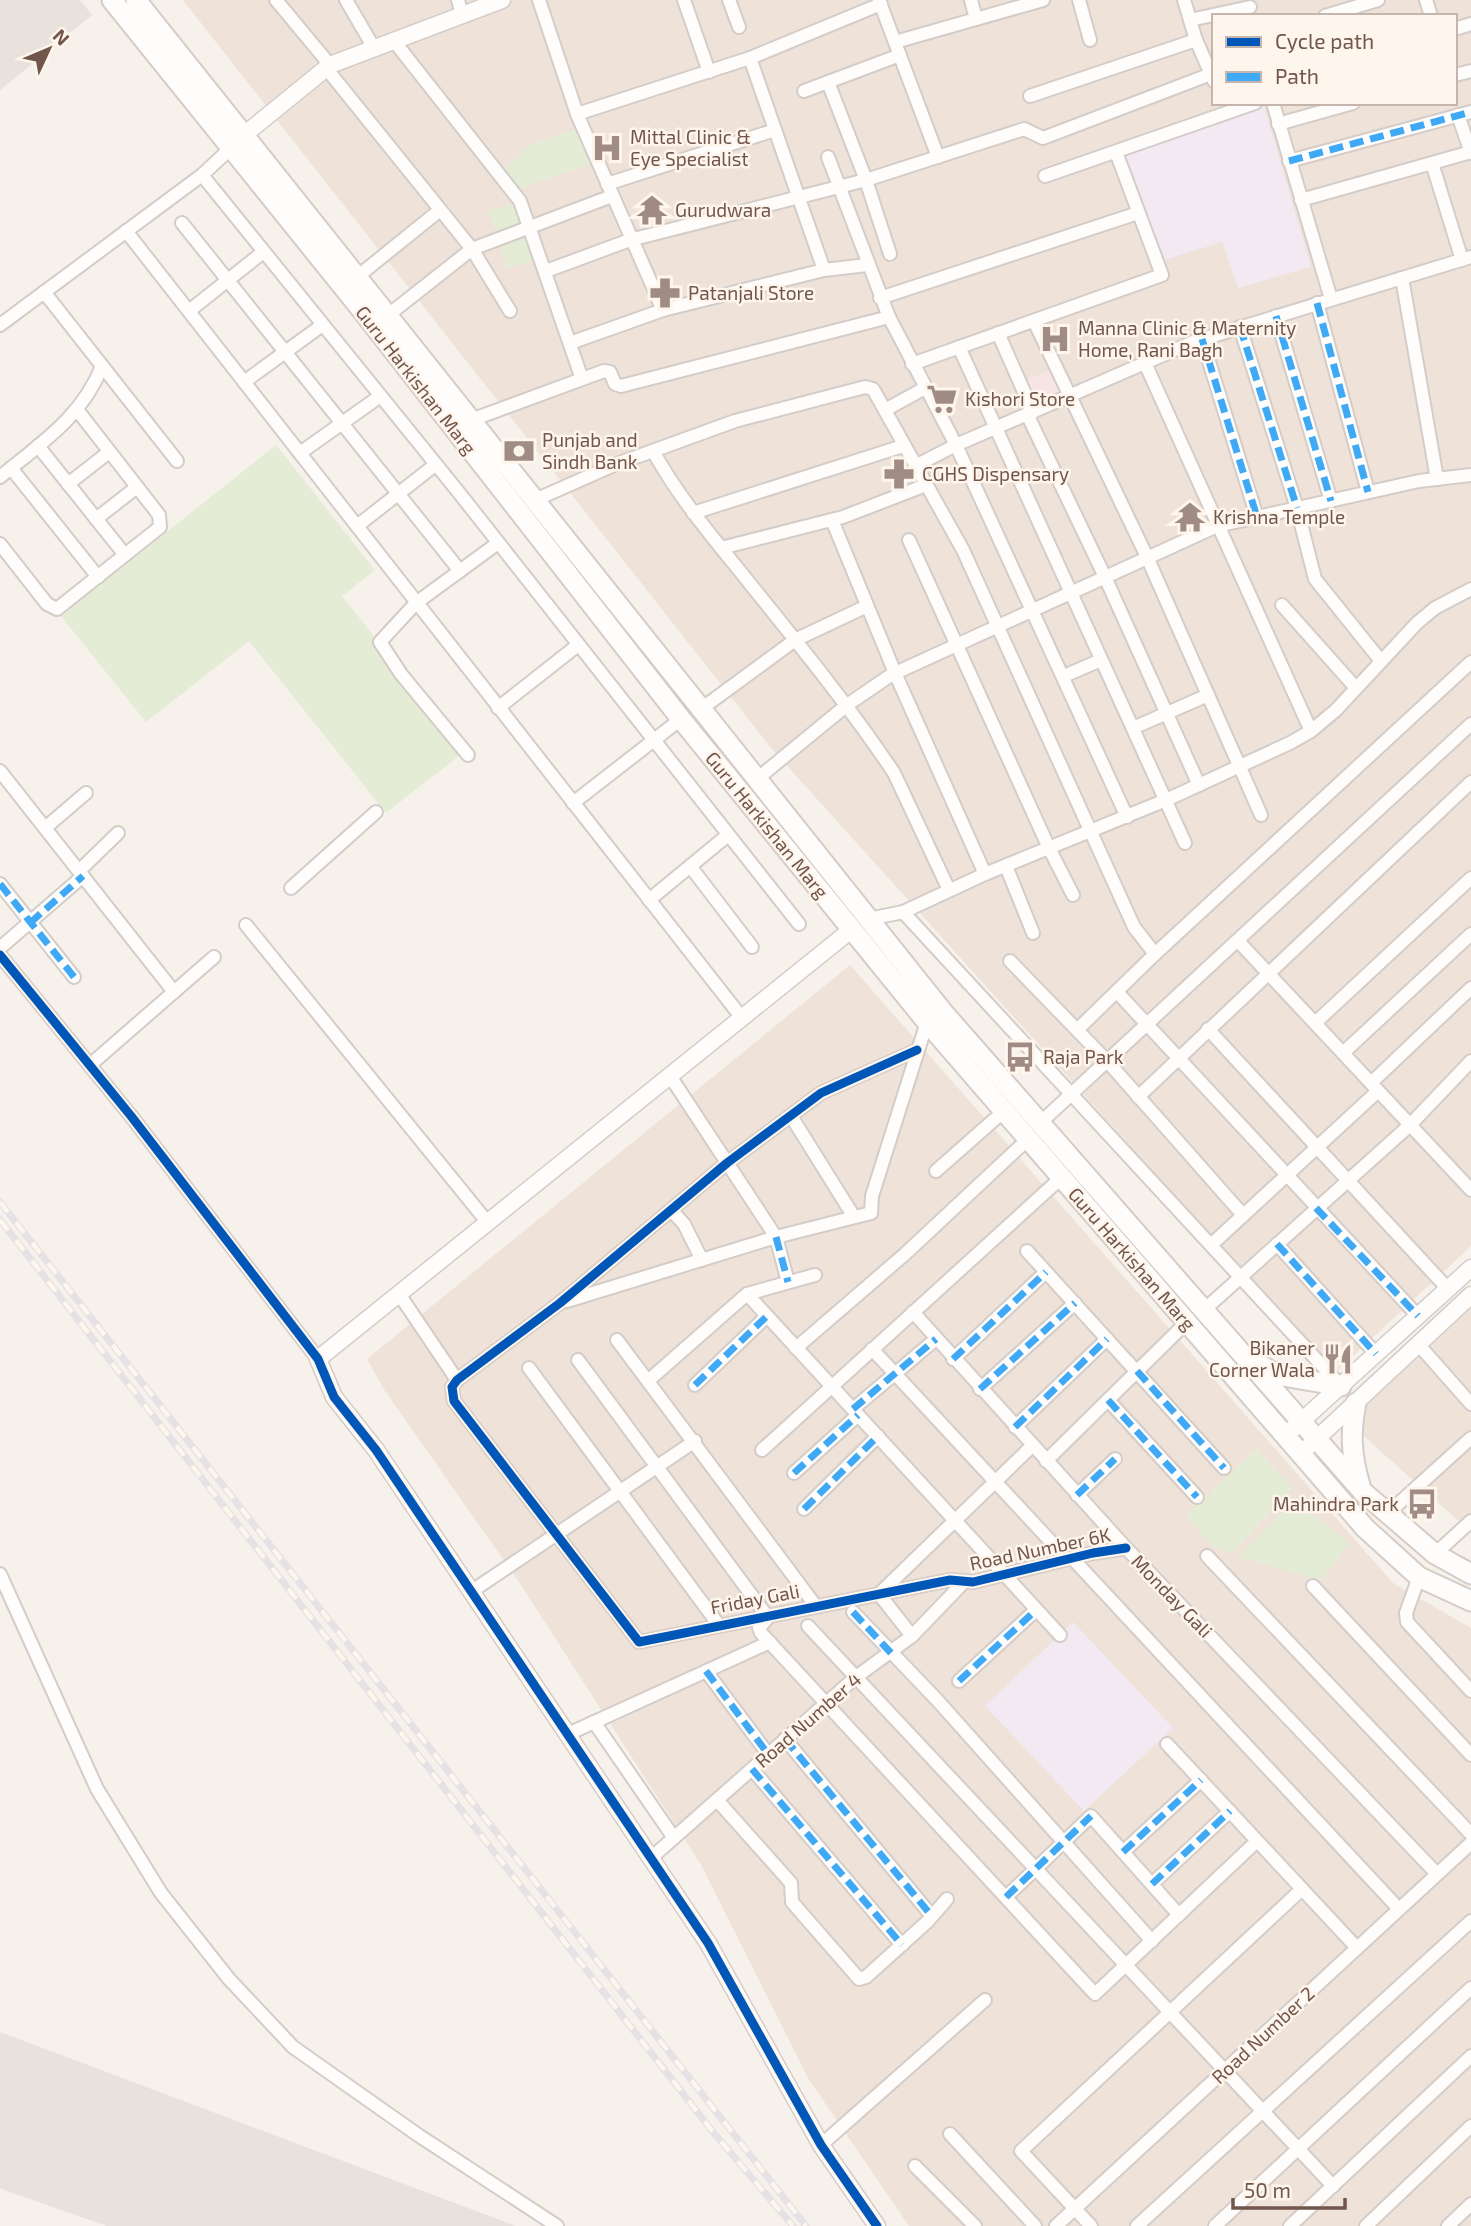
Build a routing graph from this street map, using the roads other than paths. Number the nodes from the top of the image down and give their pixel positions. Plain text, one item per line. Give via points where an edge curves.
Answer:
1 (112, 0) edge
2 (276, 0) edge
3 (346, 0) edge
4 (502, 0) edge
5 (539, 0) edge
6 (684, 0) edge
7 (729, 0) edge
8 (971, 0) edge
9 (1043, 0) edge
10 (1079, 0) edge
11 (1184, 0) edge
12 (1378, 0) edge
13 (880, 2) edge
14 (137, 6) edge
15 (460, 8) edge
16 (1250, 8) edge
17 (1348, 8) edge
18 (1220, 14) edge
19 (1331, 14) edge
20 (1212, 16) edge
21 (976, 19) junction
22 (1190, 20) junction
23 (739, 27) dead end
24 (394, 40) junction
25 (1090, 40) dead end
26 (1196, 40) junction
27 (374, 48) junction
28 (897, 49) junction
29 (750, 58) junction
30 (328, 67) junction
31 (709, 72) junction
32 (1212, 75) edge
33 (1212, 77) edge
34 (828, 82) junction
35 (804, 91) dead end
36 (1030, 96) dead end
37 (1243, 105) edge
38 (1273, 105) edge
39 (1346, 105) edge
40 (1225, 108) edge
41 (1465, 113) edge
42 (577, 114) junction
43 (1278, 124) junction
44 (775, 130) junction
45 (238, 142) junction
46 (1116, 152) junction
47 (1471, 152) edge
48 (828, 157) dead end
49 (938, 157) junction
50 (1289, 161) junction
51 (1432, 163) junction
52 (202, 175) junction
53 (1045, 176) dead end
54 (866, 180) junction
55 (837, 187) junction
56 (609, 190) junction
57 (797, 197) junction
58 (1301, 200) junction
59 (440, 210) junction
60 (1138, 213) junction
61 (182, 223) dead end
62 (531, 229) junction
63 (126, 231) junction
64 (631, 240) junction
65 (472, 249) junction
66 (262, 253) junction
67 (890, 254) dead end
68 (1468, 261) edge
69 (867, 265) junction
70 (824, 270) junction
71 (546, 271) junction
72 (358, 277) junction
73 (1402, 278) junction
74 (227, 281) junction
75 (44, 292) junction
76 (880, 298) junction
77 (1331, 299) junction
78 (1317, 303) junction
79 (663, 310) junction
80 (189, 311) junction
81 (510, 311) dead end
82 (387, 316) junction
83 (1276, 316) junction
84 (889, 317) junction
85 (1034, 321) junction
86 (0, 325) edge
87 (321, 326) junction
88 (1240, 327) junction
89 (998, 334) junction
90 (1202, 339) junction
91 (570, 343) junction
92 (959, 347) junction
93 (285, 352) junction
94 (1145, 363) junction
95 (912, 364) junction
96 (102, 366) junction
97 (582, 379) junction
98 (244, 382) junction
99 (925, 388) junction
100 (1070, 396) junction
101 (379, 397) junction
102 (885, 410) junction
103 (78, 411) junction
104 (1030, 413) junction
105 (471, 420) junction
106 (342, 423) junction
107 (996, 428) junction
108 (956, 445) junction
109 (38, 446) junction
110 (904, 446) junction
111 (653, 451) junction
112 (109, 452) junction
113 (300, 453) junction
114 (177, 461) dead end
115 (435, 465) junction
116 (915, 466) junction
117 (11, 468) junction
118 (1471, 475) edge
119 (0, 477) edge
120 (1437, 479) junction
121 (68, 484) junction
122 (926, 485) junction
123 (137, 487) junction
124 (1368, 492) junction
125 (399, 494) junction
126 (535, 500) junction
127 (1331, 501) junction
128 (1297, 508) junction
129 (693, 513) junction
130 (1257, 517) junction
131 (96, 519) junction
132 (832, 520) junction
133 (357, 526) junction
134 (1217, 526) junction
135 (909, 540) dead end
136 (498, 543) junction
137 (0, 544) edge
138 (721, 548) junction
139 (125, 555) junction
140 (1147, 557) junction
141 (460, 571) junction
142 (98, 577) junction
143 (1105, 577) junction
144 (1471, 589) edge
145 (1072, 593) junction
146 (416, 603) junction
147 (1282, 605) dead end
148 (867, 606) junction
149 (1034, 610) junction
150 (998, 626) junction
151 (795, 640) junction
152 (578, 645) junction
153 (957, 645) junction
154 (1101, 660) junction
155 (1381, 661) junction
156 (1471, 662) edge
157 (895, 673) junction
158 (1064, 676) junction
159 (1356, 688) junction
160 (1208, 695) junction
161 (847, 705) junction
162 (498, 708) junction
163 (701, 709) junction
164 (1167, 713) junction
165 (681, 719) junction
166 (1471, 724) edge
167 (1133, 728) junction
168 (1311, 731) junction
169 (653, 740) junction
170 (467, 755) dead end
171 (1239, 766) junction
172 (0, 771) edge
173 (757, 779) junction
174 (1471, 782) edge
175 (1199, 785) junction
176 (86, 793) dead end
177 (1166, 800) junction
178 (573, 803) junction
179 (376, 812) dead end
180 (1261, 815) dead end
181 (1127, 817) junction
182 (45, 828) junction
183 (118, 833) dead end
184 (1090, 833) junction
185 (728, 835) junction
186 (1185, 843) dead end
187 (1049, 848) junction
188 (690, 866) junction
189 (1006, 866) junction
190 (81, 873) junction
191 (985, 874) junction
192 (1471, 877) edge
193 (0, 884) edge
194 (291, 888) dead end
195 (949, 890) junction
196 (1073, 895) dead end
197 (649, 900) junction
198 (856, 903) junction
199 (903, 912) junction
200 (30, 923) junction
201 (872, 923) junction
202 (799, 924) dead end
203 (246, 925) dead end
204 (850, 928) junction
205 (1033, 933) dead end
206 (1471, 934) edge
207 (1238, 941) junction
208 (752, 947) dead end
209 (0, 948) edge
210 (1155, 954) junction
211 (0, 955) edge
212 (214, 957) dead end
213 (1010, 961) dead end
214 (1269, 974) junction
215 (74, 977) dead end
216 (1471, 988) edge
217 (174, 992) junction
218 (1116, 992) junction
219 (742, 1018) junction
220 (927, 1022) junction
221 (1315, 1023) junction
222 (1149, 1024) junction
223 (1209, 1029) junction
224 (1077, 1030) junction
225 (916, 1051) junction
226 (1343, 1053) junction
227 (1179, 1056) junction
228 (1471, 1061) edge
229 (1108, 1062) junction
230 (90, 1065) junction
231 (670, 1076) junction
232 (1374, 1087) junction
233 (1073, 1094) junction
234 (1138, 1097) junction
235 (1004, 1111) junction
236 (791, 1116) junction
237 (1040, 1123) junction
238 (1410, 1125) junction
239 (1028, 1139) junction
240 (1318, 1146) junction
241 (727, 1163) junction
242 (936, 1171) dead end
243 (1286, 1176) junction
244 (1062, 1178) junction
245 (1348, 1180) junction
246 (1471, 1191) edge
247 (1316, 1208) junction
248 (670, 1210) junction
249 (1243, 1215) junction
250 (854, 1217) junction
251 (488, 1223) junction
252 (776, 1237) junction
253 (1277, 1244) junction
254 (1211, 1245) junction
255 (1027, 1251) dead end
256 (702, 1260) junction
257 (1471, 1268) edge
258 (1046, 1272) junction
259 (815, 1275) dead end
260 (1240, 1277) junction
261 (788, 1282) junction
262 (1448, 1289) junction
263 (399, 1294) junction
264 (747, 1294) junction
265 (1471, 1295) edge
266 (560, 1303) junction
267 (1074, 1303) junction
268 (1203, 1310) junction
269 (913, 1312) junction
270 (767, 1316) junction
271 (1418, 1316) junction
272 (1187, 1322) junction
273 (936, 1339) junction
274 (1107, 1339) junction
275 (617, 1340) dead end
276 (1418, 1344) junction
277 (796, 1348) junction
278 (872, 1349) junction
279 (1240, 1352) junction
280 (1376, 1354) junction
281 (318, 1359) junction
282 (953, 1359) junction
283 (578, 1360) dead end
284 (529, 1368) dead end
285 (1137, 1371) junction
286 (895, 1374) junction
287 (457, 1380) junction
288 (649, 1380) junction
289 (695, 1385) dead end
290 (832, 1386) junction
291 (1341, 1386) junction
292 (980, 1389) junction
293 (1108, 1400) junction
294 (1356, 1403) junction
295 (1471, 1404) edge
296 (855, 1412) junction
297 (1301, 1422) junction
298 (1015, 1427) junction
299 (878, 1436) junction
300 (1285, 1436) junction
301 (1471, 1438) edge
302 (1317, 1439) junction
303 (695, 1441) junction
304 (1032, 1446) junction
305 (762, 1450) dead end
306 (1301, 1454) junction
307 (1115, 1459) dead end
308 (1046, 1461) junction
309 (657, 1467) junction
310 (1224, 1468) dead end
311 (794, 1473) dead end
312 (995, 1482) junction
313 (620, 1492) junction
314 (1363, 1492) junction
315 (1077, 1495) junction
316 (1197, 1497) dead end
317 (804, 1509) dead end
318 (1386, 1515) junction
319 (955, 1521) junction
320 (1471, 1521) edge
321 (557, 1534) junction
322 (1126, 1548) junction
323 (1434, 1554) junction
324 (1207, 1556) dead end
325 (1070, 1558) junction
326 (0, 1574) edge
327 (1004, 1574) junction
328 (1471, 1574) edge
329 (1419, 1577) junction
330 (963, 1583) junction
331 (1313, 1586) dead end
332 (472, 1591) junction
333 (879, 1594) junction
334 (1471, 1601) edge
335 (815, 1605) junction
336 (1036, 1610) junction
337 (853, 1612) dead end
338 (765, 1614) junction
339 (718, 1624) junction
340 (808, 1626) dead end
341 (1060, 1635) dead end
342 (912, 1636) junction
343 (770, 1642) junction
344 (891, 1653) junction
345 (706, 1671) junction
346 (856, 1677) junction
347 (959, 1681) dead end
348 (1471, 1691) edge
349 (825, 1704) junction
350 (594, 1722) junction
351 (568, 1734) junction
352 (785, 1739) junction
353 (1167, 1744) dead end
354 (768, 1754) junction
355 (1471, 1755) edge
356 (751, 1769) junction
357 (1201, 1780) junction
358 (717, 1800) junction
359 (1230, 1811) junction
360 (1471, 1834) edge
361 (674, 1838) junction
362 (1258, 1841) junction
363 (1063, 1843) junction
364 (1471, 1843) edge
365 (1123, 1852) junction
366 (651, 1857) junction
367 (1036, 1868) junction
368 (1437, 1874) junction
369 (1152, 1884) junction
370 (1302, 1889) junction
371 (1006, 1897) junction
372 (947, 1899) dead end
373 (1399, 1909) junction
374 (931, 1915) junction
375 (1179, 1915) junction
376 (1471, 1922) edge
377 (1152, 1941) junction
378 (902, 1945) junction
379 (1357, 1948) junction
380 (1126, 1965) junction
381 (1471, 1988) edge
382 (985, 2000) dead end
383 (1170, 2011) junction
384 (1471, 2056) edge
385 (1225, 2070) junction
386 (1263, 2111) junction
387 (1471, 2126) edge
388 (950, 2134) dead end
389 (821, 2145) junction
390 (1298, 2148) junction
391 (915, 2166) dead end
392 (1333, 2186) junction
393 (1471, 2204) edge
394 (1074, 2209) junction
395 (557, 2226) edge
396 (877, 2226) edge
397 (975, 2226) edge
398 (1035, 2226) edge
399 (1056, 2226) edge
400 (1091, 2226) edge
401 (1137, 2226) edge
402 (1215, 2226) edge
403 (1290, 2226) edge
404 (1366, 2226) edge
405 (1448, 2226) edge

1 - 14 main road, Guru Harkishan Marg
2 - 30 street
3 - 27 street
4 - 15 street
5 - 42 street
6 - 31 street
7 - 23 street
8 - 21 street
9 - 21 street
10 - 25 street
11 - 22 street
12 - 17 street
13 - 28 street
13 - 29 street
14 - 45 main road, Guru Harkishan Marg
15 - 24 street
16 - 18 street
17 - 19 street
20 - 22 street
21 - 28 street
22 - 26 street
24 - 27 street
24 - 62 street via 516,195
26 - 32 street
26 - 36 street
27 - 30 street
28 - 34 street
28 - 49 street
29 - 31 street
29 - 44 street
30 - 45 street
30 - 59 street
31 - 42 street
33 - 49 street via 1044,138 1024,129
34 - 35 street
34 - 54 street
37 - 40 street
38 - 43 street
39 - 43 street
40 - 46 street
41 - 47 street
41 - 50 street
42 - 56 street
43 - 50 street
44 - 56 street
44 - 57 street
45 - 52 street
45 - 72 main road, Guru Harkishan Marg
45 - 165 main road, Guru Harkishan Marg
46 - 53 street
46 - 60 street
47 - 51 street
48 - 55 street
49 - 54 street
50 - 58 street
51 - 58 street
51 - 68 street
52 - 63 street
52 - 66 street
54 - 55 street
54 - 67 street
55 - 57 street
55 - 69 street
56 - 62 street
56 - 64 street
57 - 64 street
57 - 70 street
58 - 77 street
59 - 65 street
59 - 72 street
60 - 76 street
60 - 85 street via 1162,275
61 - 74 street
62 - 65 street
62 - 71 street
63 - 75 street
63 - 80 street
64 - 71 street
64 - 79 street
65 - 81 street
65 - 82 street
66 - 74 street
66 - 87 street
68 - 73 street
69 - 70 street
69 - 76 street
70 - 79 street
71 - 91 street
72 - 82 main road, Guru Harkishan Marg
73 - 77 street
73 - 120 street
74 - 80 street
74 - 93 street
75 - 86 street
75 - 96 street
76 - 84 street
77 - 78 street
78 - 83 street
78 - 124 street
79 - 91 street
80 - 98 street
82 - 105 main road, Guru Harkishan Marg
83 - 88 street
83 - 127 street
84 - 95 street
84 - 97 street via 621,386 607,371
85 - 89 street
85 - 100 street
87 - 93 street
87 - 101 street
88 - 90 street
88 - 128 street
89 - 92 street
89 - 104 street
90 - 94 street
90 - 130 street
91 - 97 street
92 - 95 street
92 - 107 street
93 - 98 street
93 - 106 street
94 - 100 street
94 - 134 street
95 - 99 street
96 - 103 street
96 - 114 street
97 - 105 street
98 - 113 street
99 - 102 street
99 - 108 street
100 - 104 street
100 - 140 street
101 - 106 street
101 - 115 street
102 - 110 street
102 - 111 street via 873,388 865,387 735,421
103 - 109 street
103 - 112 street
104 - 107 street
104 - 143 street
105 - 126 main road, Guru Harkishan Marg
106 - 113 street
106 - 125 street
107 - 108 street
107 - 145 street
108 - 116 street
108 - 149 street
109 - 117 street
109 - 121 street
110 - 116 street
110 - 129 street
111 - 126 street
111 - 129 street
112 - 121 street
112 - 123 street
113 - 133 street
115 - 125 street
115 - 136 street
116 - 122 street
117 - 119 street
117 - 142 street
118 - 120 street
120 - 124 street
121 - 131 street
122 - 132 street
122 - 150 street
123 - 131 street
123 - 139 street via 159,515 160,527
124 - 127 street
125 - 133 street
125 - 141 street
126 - 163 main road, Guru Harkishan Marg
127 - 128 street
128 - 130 street
128 - 155 street via 1315,579
129 - 138 street
130 - 134 street
131 - 139 street
132 - 138 street
132 - 148 street
133 - 146 street
134 - 140 street
134 - 168 street
135 - 153 street
136 - 141 street
136 - 152 street
137 - 142 street via 51,608 62,607
138 - 151 street
139 - 142 street
140 - 143 street
140 - 160 street
141 - 146 street
143 - 145 street
143 - 164 street
144 - 155 street via 1435,608
145 - 149 street
145 - 154 street
146 - 162 street
146 - 170 street via 380,642
147 - 159 street
148 - 151 street
148 - 157 street
149 - 150 street
149 - 158 street
150 - 153 street
150 - 184 street
151 - 161 street
151 - 163 street
152 - 162 street
152 - 169 street
153 - 157 street
153 - 187 street
154 - 158 street
154 - 167 street
155 - 159 street
156 - 210 street
157 - 161 street
157 - 191 street
158 - 181 street
159 - 168 street
160 - 164 street
160 - 171 street
161 - 173 street
161 - 195 street via 894,773
162 - 178 street
163 - 173 main road, Guru Harkishan Marg
164 - 167 street
164 - 175 street
165 - 169 street
165 - 204 main road, Guru Harkishan Marg
166 - 207 street
167 - 177 street
168 - 171 street
169 - 178 street
169 - 185 street
171 - 175 street
171 - 180 street
172 - 182 street
173 - 198 main road, Guru Harkishan Marg
174 - 214 street
175 - 177 street
176 - 182 street
177 - 181 street
177 - 186 street
178 - 197 street
179 - 194 street
181 - 184 street
182 - 190 street
183 - 190 street
184 - 187 street
184 - 210 street via 1134,927
185 - 188 street
185 - 202 street
187 - 189 street
187 - 196 street
188 - 197 street
188 - 208 street
189 - 191 street
189 - 205 street
190 - 200 street
190 - 217 street
191 - 195 street
192 - 221 street
193 - 200 street
195 - 199 street
197 - 219 street
198 - 201 main road, Guru Harkishan Marg
198 - 204 main road
199 - 201 street
199 - 233 street
200 - 209 street
200 - 215 street
201 - 204 main road
201 - 237 main road, Guru Harkishan Marg
203 - 251 street
204 - 219 street
204 - 220 main road, Guru Harkishan Marg
206 - 226 street
207 - 214 street
207 - 222 street
210 - 218 street
211 - 230 street
212 - 217 street
213 - 224 street
214 - 221 street
214 - 223 street
216 - 232 street
217 - 230 street
218 - 222 street
218 - 224 street
219 - 231 street
220 - 225 street
220 - 235 main road, Guru Harkishan Marg
221 - 226 street
222 - 227 street
222 - 229 street
223 - 227 street
223 - 240 street
224 - 229 street
225 - 236 street via 821,1093
225 - 250 street via 872,1196 871,1213
226 - 232 street
227 - 234 street
227 - 243 street
228 - 238 street
229 - 233 street
229 - 234 street
230 - 281 street
231 - 241 street
231 - 251 street
232 - 238 street
232 - 240 street
233 - 237 street
233 - 254 street
234 - 249 street
235 - 239 main road, Guru Harkishan Marg
235 - 242 street
236 - 241 street
236 - 250 street
237 - 268 main road, Guru Harkishan Marg
238 - 245 street
238 - 246 street
239 - 244 main road, Guru Harkishan Marg
239 - 277 street
240 - 243 street
240 - 245 street
241 - 248 street
241 - 252 street
243 - 247 street
243 - 249 street
244 - 269 street
244 - 272 main road, Guru Harkishan Marg
245 - 247 street
245 - 262 street
247 - 253 street
247 - 271 street
248 - 256 street via 684,1224
248 - 266 street
249 - 254 street
250 - 252 street
251 - 263 street
252 - 256 street
252 - 261 street
253 - 260 street
253 - 280 street
254 - 260 street
255 - 258 street
256 - 266 street
257 - 262 street
258 - 267 street
258 - 282 street
259 - 261 street
260 - 268 street
260 - 291 street
261 - 264 street
262 - 271 street
263 - 281 street
263 - 287 street
264 - 270 street
264 - 288 street
265 - 276 street
266 - 287 street
267 - 274 street
267 - 292 street
268 - 279 main road, Guru Harkishan Marg
269 - 273 street, Monday Gali
269 - 278 street
270 - 277 street
270 - 289 street
271 - 280 street
272 - 285 street
272 - 300 main road, Guru Harkishan Marg
273 - 282 street, Monday Gali
273 - 286 street
274 - 285 street
274 - 298 street
275 - 288 street
276 - 294 street
276 - 295 street
277 - 290 street
278 - 286 street
278 - 290 street
279 - 291 main road via 1276,1375
279 - 297 main road, Guru Harkishan Marg
280 - 291 street
281 - 332 street via 334,1398 376,1450
282 - 292 street, Monday Gali
283 - 309 street
284 - 313 street
285 - 293 street
285 - 310 street
286 - 296 street
286 - 312 street
287 - 321 street via 452,1387 454,1401
288 - 303 street
290 - 296 street
290 - 305 street
291 - 297 street
292 - 298 street, Monday Gali
293 - 308 street
293 - 316 street
294 - 302 street
294 - 314 main road via 1350,1434 1352,1460
296 - 299 street
296 - 311 street
297 - 300 street
297 - 302 main road, Guru Harkishan Marg
298 - 304 street, Monday Gali
299 - 317 street
299 - 319 street
300 - 306 main road, Guru Harkishan Marg
301 - 318 street
302 - 306 street
302 - 314 main road, Guru Harkishan Marg
303 - 309 street
303 - 335 street
304 - 308 street, Monday Gali
304 - 312 street
306 - 329 main road, Guru Harkishan Marg via 1365,1528
307 - 315 street
308 - 315 street, Monday Gali
309 - 313 street
309 - 338 street
312 - 319 street
312 - 325 street
313 - 321 street
313 - 339 street
314 - 318 main road, Guru Harkishan Marg
315 - 322 street, Monday Gali
318 - 323 main road, Guru Harkishan Marg
319 - 327 street
319 - 333 street
320 - 323 street
321 - 332 street
321 - 339 street, Friday Gali via 639,1642
322 - 325 street, Road Number 6K
322 - 368 street, Monday Gali
323 - 328 main road, Guru Harkishan Marg
324 - 360 street
325 - 327 street, Road Number 6K
325 - 373 street
326 - 395 street via 97,1789 161,1893 229,1979 293,2047
327 - 330 street, Road Number 6K
327 - 336 street
329 - 334 main road, Guru Harkishan Marg
329 - 348 street via 1407,1622
330 - 333 street, Road Number 6K via 950,1580
330 - 342 street, Road Number 4
331 - 355 street
332 - 351 street
333 - 335 street, Friday Gali
333 - 342 street
335 - 338 street, Friday Gali
336 - 341 street
336 - 347 street
337 - 344 street
338 - 339 street, Friday Gali
338 - 343 street via 759,1630
340 - 346 street
342 - 344 street, Road Number 4
343 - 345 street
343 - 349 street
344 - 346 street, Road Number 4
344 - 363 street
345 - 350 street
345 - 354 street
346 - 349 street, Road Number 4
346 - 367 street
349 - 352 street, Road Number 4
349 - 371 street
350 - 351 street
350 - 361 street
351 - 366 street
352 - 354 street, Road Number 4
352 - 374 street
353 - 357 street
354 - 356 street, Road Number 4
356 - 358 street, Road Number 4
356 - 378 street
357 - 359 street
357 - 365 street
358 - 361 street, Road Number 4
358 - 378 street via 790,1883 792,1902 855,1976 866,1977
359 - 362 street
359 - 369 street
361 - 366 street, Road Number 4
362 - 370 street
362 - 375 street
363 - 365 street via 1091,1816
363 - 367 street
363 - 377 street
364 - 368 street, Road Number 2
365 - 369 street
366 - 389 street via 708,1943
367 - 371 street
367 - 380 street
368 - 373 street, Road Number 2
369 - 375 street
370 - 379 street
370 - 383 street
371 - 380 street via 1095,1994
372 - 374 street
373 - 379 street, Road Number 2
374 - 378 street
375 - 377 street
376 - 386 street
377 - 380 street
379 - 385 street, Road Number 2
380 - 383 street
381 - 390 street
382 - 389 street
383 - 385 street
383 - 394 street via 1021,2151
384 - 392 street
385 - 386 street
385 - 394 street, Road Number 2
386 - 390 street
386 - 401 street
387 - 404 street
388 - 398 street
389 - 396 street
390 - 392 street
390 - 402 street
391 - 397 street
392 - 403 street
393 - 405 street
394 - 399 street, Road Number 2
394 - 400 street

